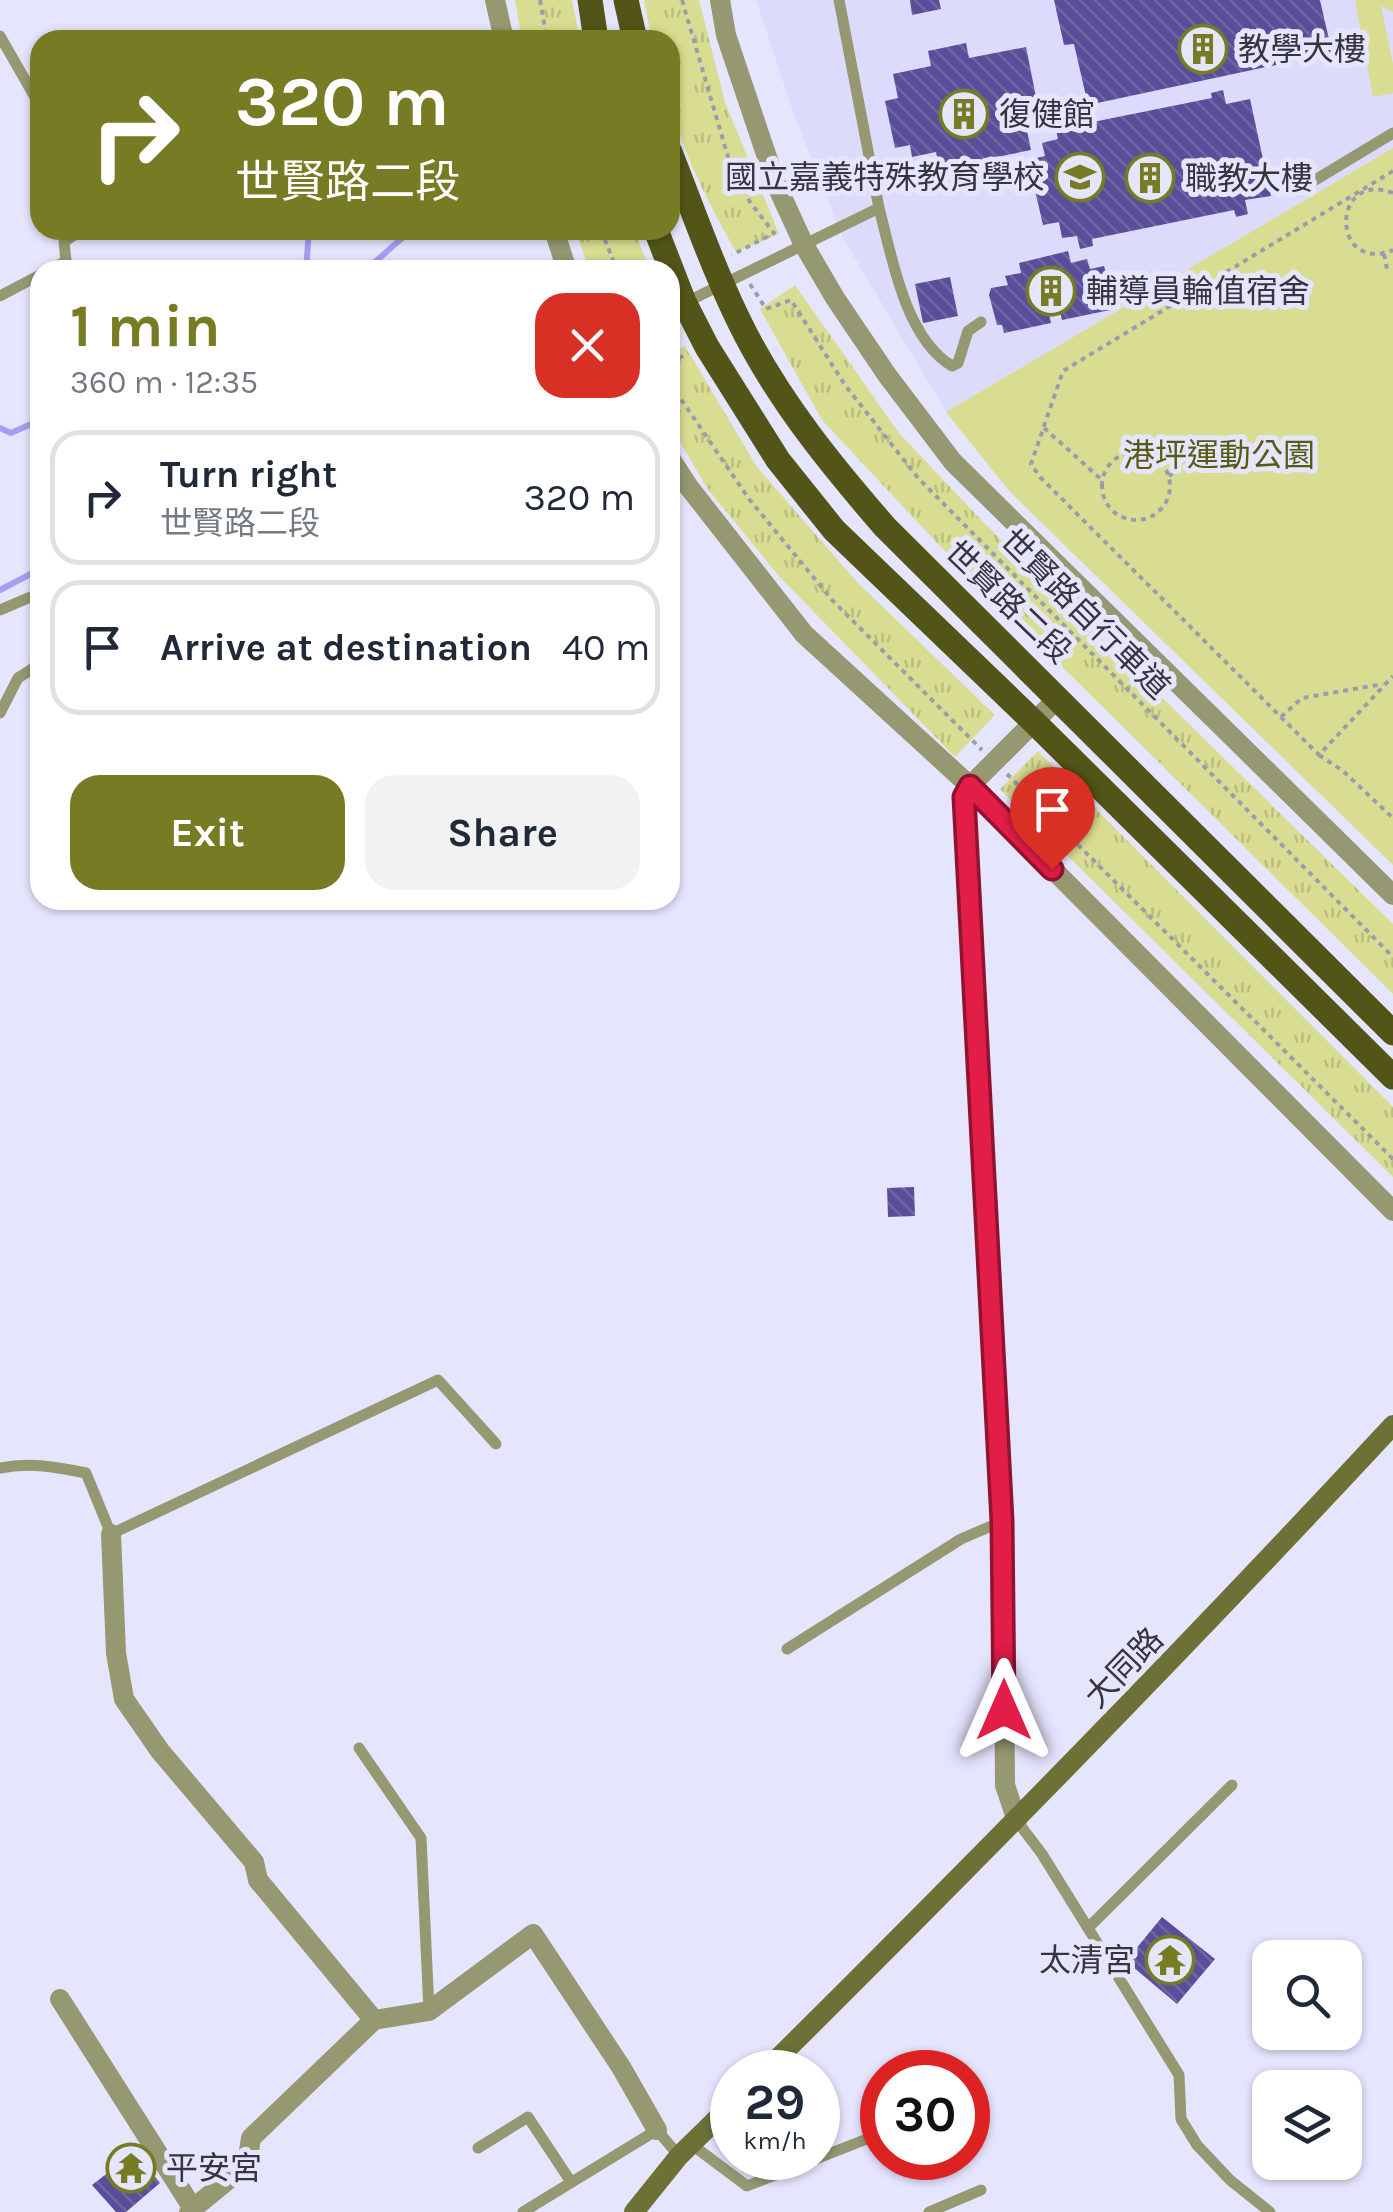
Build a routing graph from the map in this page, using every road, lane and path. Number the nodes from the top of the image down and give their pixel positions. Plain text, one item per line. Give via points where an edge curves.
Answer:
1 (496, 0) edge
2 (540, 0) edge
3 (590, 0) edge
4 (626, 0) edge
5 (682, 0) edge
6 (720, 0) edge
7 (839, 0) edge
8 (502, 30) edge
9 (545, 30) edge
10 (594, 30) edge
11 (633, 30) edge
12 (0, 36) edge
13 (30, 88) edge
14 (1393, 133) edge
15 (1393, 172) edge
16 (680, 178) edge
17 (1297, 190) dead end
18 (1393, 193) edge
19 (879, 208) junction
20 (804, 245) junction
21 (1393, 250) edge
22 (1384, 254) junction
23 (732, 255) dead end
24 (1388, 269) dead end
25 (30, 280) edge
26 (721, 283) junction
27 (0, 296) edge
28 (680, 304) edge
29 (766, 309) dead end
30 (680, 310) edge
31 (981, 322) dead end
32 (695, 349) dead end
33 (680, 357) edge
34 (680, 398) edge
35 (1044, 428) junction
36 (1205, 450) dead end
37 (680, 474) edge
38 (1169, 476) junction
39 (1102, 480) junction
40 (30, 597) edge
41 (0, 610) edge
42 (30, 670) edge
43 (1393, 676) edge
44 (1386, 683) junction
45 (1059, 698) junction
46 (0, 713) edge
47 (1281, 717) junction
48 (1034, 722) junction
49 (970, 738) dead end
50 (1319, 755) junction
51 (1008, 775) dead end
52 (970, 786) junction
53 (1393, 818) edge
54 (1393, 895) edge
55 (1393, 957) edge
56 (1393, 1033) edge
57 (1393, 1078) edge
58 (1393, 1159) edge
59 (1393, 1210) edge
60 (1393, 1425) edge
61 (496, 1444) dead end
62 (0, 1468) edge
63 (1002, 1521) junction
64 (111, 1534) junction
65 (787, 1649) dead end
66 (359, 1748) dead end
67 (1232, 1786) dead end
68 (1018, 1821) junction
69 (1088, 1928) junction
70 (60, 1999) dead end
71 (430, 2011) junction
72 (374, 2020) junction
73 (786, 2050) edge
74 (710, 2126) edge
75 (657, 2130) junction
76 (860, 2142) edge
77 (478, 2148) dead end
78 (685, 2150) junction
79 (571, 2182) junction
80 (981, 2190) dead end
81 (191, 2210) edge
82 (640, 2210) edge
83 (522, 2212) edge
84 (930, 2212) edge
85 (1270, 2212) edge

1 - 8 street
2 - 9 path
3 - 10 main road
4 - 11 main road
5 - 23 path via 728,157 774,233
6 - 20 street, 世賢路二段 via 776,184
7 - 19 lane
12 - 13 lane
14 - 17 lane
15 - 35 path via 1062,371
16 - 26 main road, 世賢路二段
18 - 22 path via 1366,191 1346,214 1354,245
19 - 20 lane
19 - 31 lane via 906,306 938,358 958,363 968,331
20 - 26 lane
20 - 54 street, 世賢路二段 via 887,375 953,462
21 - 22 path
22 - 24 path
25 - 27 lane
26 - 28 lane
26 - 45 main road, 世賢路二段 via 829,463
29 - 55 path, 世賢路自行車道 via 792,300 846,385 918,478
30 - 48 main road via 778,460 834,530
32 - 33 path
34 - 49 path via 749,499 833,601
35 - 39 path
35 - 47 path via 1031,464 1040,477
36 - 38 path
37 - 52 street via 804,634
38 - 39 path via 1155,458 1134,452 1113,461
38 - 39 path via 1163,508 1133,520 1106,502
40 - 41 lane
42 - 46 lane via 18,678
43 - 44 path
44 - 47 path via 1302,698
44 - 50 path
45 - 48 street
45 - 56 main road, 世賢路二段
47 - 50 path
48 - 52 street
48 - 57 main road
50 - 53 path
51 - 58 path
52 - 59 street
52 - 63 street via 964,797
60 - 68 street, 大同路
61 - 64 lane via 438,1380
62 - 64 lane via 86,1473
63 - 65 lane via 961,1539
63 - 68 street via 1005,1785
64 - 72 street via 124,1699 254,1862 258,1880
66 - 71 lane via 421,1838
67 - 69 lane
68 - 69 lane
68 - 73 street, 大同路
69 - 85 lane via 1179,2075 1181,2120 1197,2145
70 - 81 street
71 - 72 street
71 - 75 street via 533,1934
72 - 81 street via 251,2138 247,2164
74 - 78 street
75 - 78 lane
75 - 79 lane
76 - 78 lane via 747,2186
77 - 79 lane via 528,2117
78 - 82 street
79 - 83 lane
80 - 84 lane

